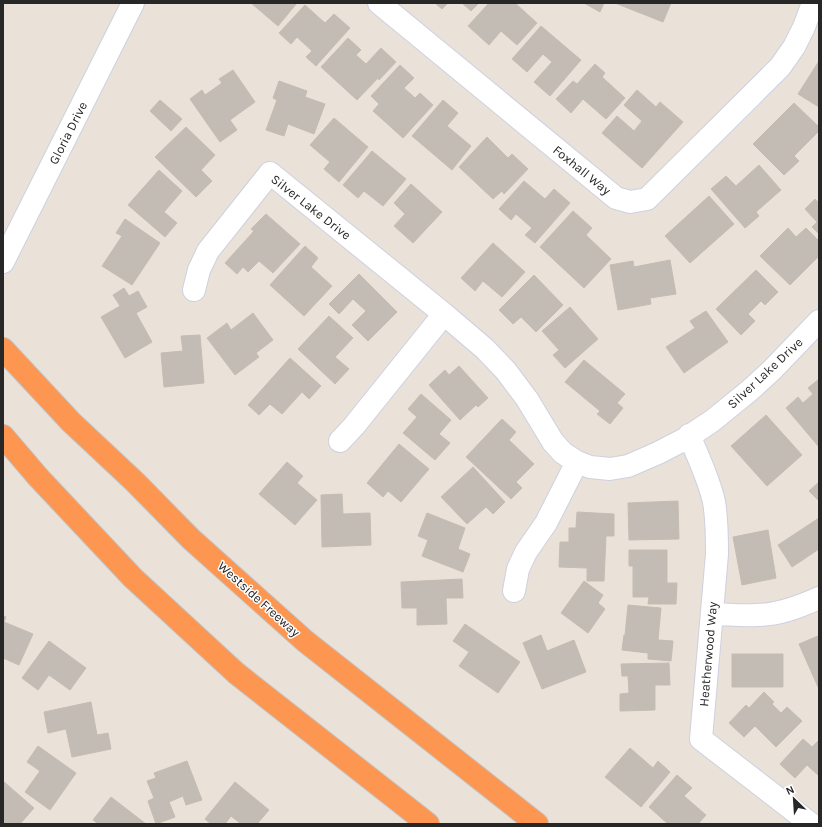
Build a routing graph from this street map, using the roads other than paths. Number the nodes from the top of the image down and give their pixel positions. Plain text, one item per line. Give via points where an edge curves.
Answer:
1 (133, 3) edge
2 (379, 3) edge
3 (813, 3) edge
4 (3, 262) edge
5 (194, 290) dead end
6 (444, 314) junction
7 (819, 321) edge
8 (3, 349) edge
9 (689, 435) junction
10 (3, 436) edge
11 (340, 441) dead end
12 (577, 462) junction
13 (514, 591) dead end
14 (819, 598) edge
15 (712, 614) junction
16 (428, 824) edge
17 (537, 824) edge
18 (811, 824) edge

1 - 4 street, Gloria Drive
2 - 3 street, Foxhall Way via 616,198 630,202 647,199 780,67 794,47
5 - 6 street, Silver Lake Drive via 199,270 208,251 270,173
6 - 11 street
6 - 12 street, Silver Lake Drive via 506,371 527,399 553,442 563,453
7 - 9 street, Silver Lake Drive via 749,392 712,421
8 - 17 highway, Westside Freeway via 71,422 191,539 294,631
9 - 12 street, Silver Lake Drive via 658,453 628,466 610,469 590,467
9 - 15 street, Heatherwood Way via 707,478 717,530
10 - 16 highway via 133,578 225,663
12 - 13 street via 546,523 526,552 518,569
14 - 15 street via 778,613
15 - 18 street, Heatherwood Way via 701,739

